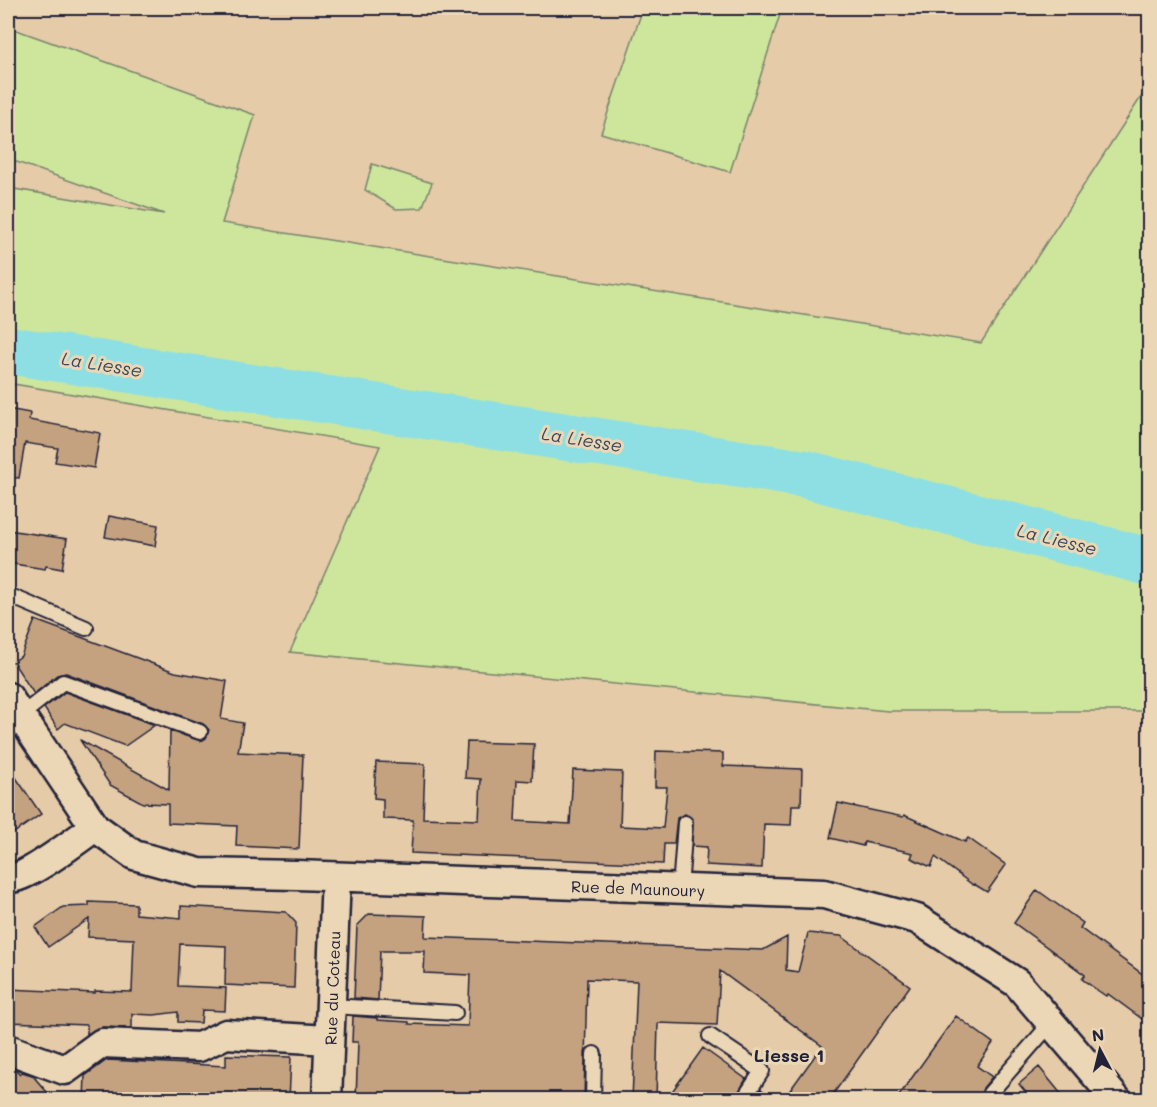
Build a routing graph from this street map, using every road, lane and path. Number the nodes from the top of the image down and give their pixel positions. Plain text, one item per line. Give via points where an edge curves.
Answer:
1 (8, 595) edge
2 (86, 628) dead end
3 (14, 706) edge
4 (200, 732) dead end
5 (685, 823) dead end
6 (95, 827) junction
7 (8, 878) edge
8 (336, 878) junction
9 (680, 889) junction
10 (331, 1006) junction
11 (455, 1013) dead end
12 (1051, 1023) junction
13 (710, 1036) dead end
14 (329, 1040) junction
15 (8, 1049) edge
16 (594, 1054) dead end
17 (327, 1100) edge
18 (593, 1100) edge
19 (743, 1100) edge
20 (998, 1100) edge
21 (1117, 1100) edge

1 - 2 lane
3 - 4 lane via 63,682
3 - 6 street
5 - 9 lane
6 - 7 street via 25,874
6 - 8 street, Rue de Maunoury via 134,855 199,873
8 - 9 street, Rue de Maunoury
8 - 10 street, Rue du Coteau
9 - 12 street, Rue de Maunoury via 824,894 917,919 1017,983
10 - 11 lane
10 - 14 street, Rue du Coteau
12 - 20 lane via 990,1093
12 - 21 street, Rue de Maunoury
13 - 19 lane via 762,1071
14 - 15 street via 226,1034 199,1047 102,1043 65,1070
14 - 17 street, Rue du Coteau
16 - 18 lane

